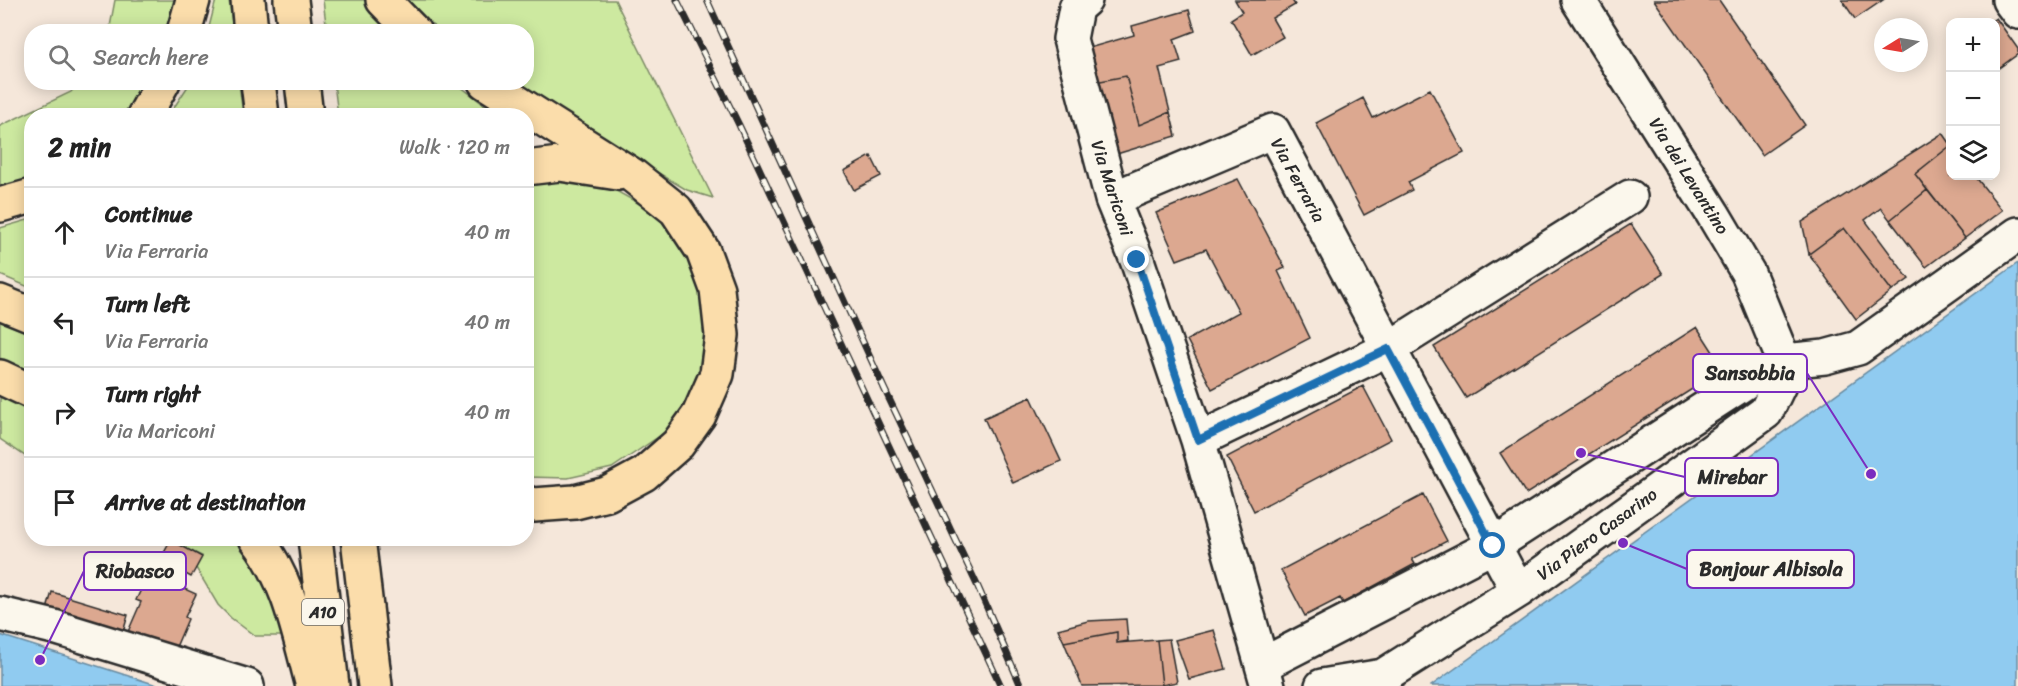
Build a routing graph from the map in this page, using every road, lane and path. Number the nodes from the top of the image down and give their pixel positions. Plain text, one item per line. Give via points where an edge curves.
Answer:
1 (193, 0) edge
2 (248, 0) edge
3 (291, 0) edge
4 (383, 0) edge
5 (1085, 0) edge
6 (1578, 0) edge
7 (2009, 0) edge
8 (2018, 12) edge
9 (186, 24) edge
10 (250, 24) edge
11 (294, 24) edge
12 (406, 24) edge
13 (159, 90) edge
14 (259, 90) edge
15 (303, 90) edge
16 (498, 90) edge
17 (148, 108) edge
18 (261, 108) edge
19 (305, 108) edge
20 (526, 108) edge
21 (534, 113) edge
22 (534, 167) edge
23 (632, 175) junction
24 (1630, 197) dead end
25 (24, 198) edge
26 (1112, 199) junction
27 (0, 205) edge
28 (2018, 234) edge
29 (0, 302) edge
30 (24, 312) edge
31 (1388, 349) junction
32 (1784, 361) junction
33 (0, 377) edge
34 (1744, 383) dead end
35 (24, 388) edge
36 (1198, 440) junction
37 (534, 503) edge
38 (262, 546) edge
39 (316, 546) edge
40 (359, 546) edge
41 (1493, 546) junction
42 (1518, 591) junction
43 (0, 615) edge
44 (1265, 676) edge
45 (247, 686) edge
46 (313, 686) edge
47 (332, 686) edge
48 (375, 686) edge
49 (1322, 686) edge

1 - 9 highway
2 - 10 highway
3 - 11 highway
4 - 12 highway
5 - 26 street, Via Mariconi via 1076,8 1070,39
6 - 32 street, Via dei Levantino via 1748,273
7 - 8 street
13 - 17 highway
14 - 18 highway
15 - 19 highway
16 - 20 highway
21 - 23 highway
22 - 23 highway via 560,164
23 - 37 highway via 676,210 703,251 717,289 722,335 717,374 699,414 678,444 644,474 607,494 585,500
24 - 31 street
25 - 27 highway
26 - 31 street, Via Ferraria via 1273,132
26 - 36 street, Via Mariconi via 1137,260
28 - 32 street via 1858,348 1825,357
29 - 30 highway
31 - 36 street
31 - 41 street, Via Ferraria
32 - 42 street, Via Piero Casarino via 1779,385 1766,412
33 - 35 highway
34 - 41 street
36 - 44 street, Via Mariconi
38 - 46 highway via 289,598
39 - 47 highway, A10
40 - 48 highway, A10
41 - 42 street, Via Ferraria
41 - 44 street
42 - 49 street, Via Piero Casarino via 1383,676
43 - 45 street via 54,627

